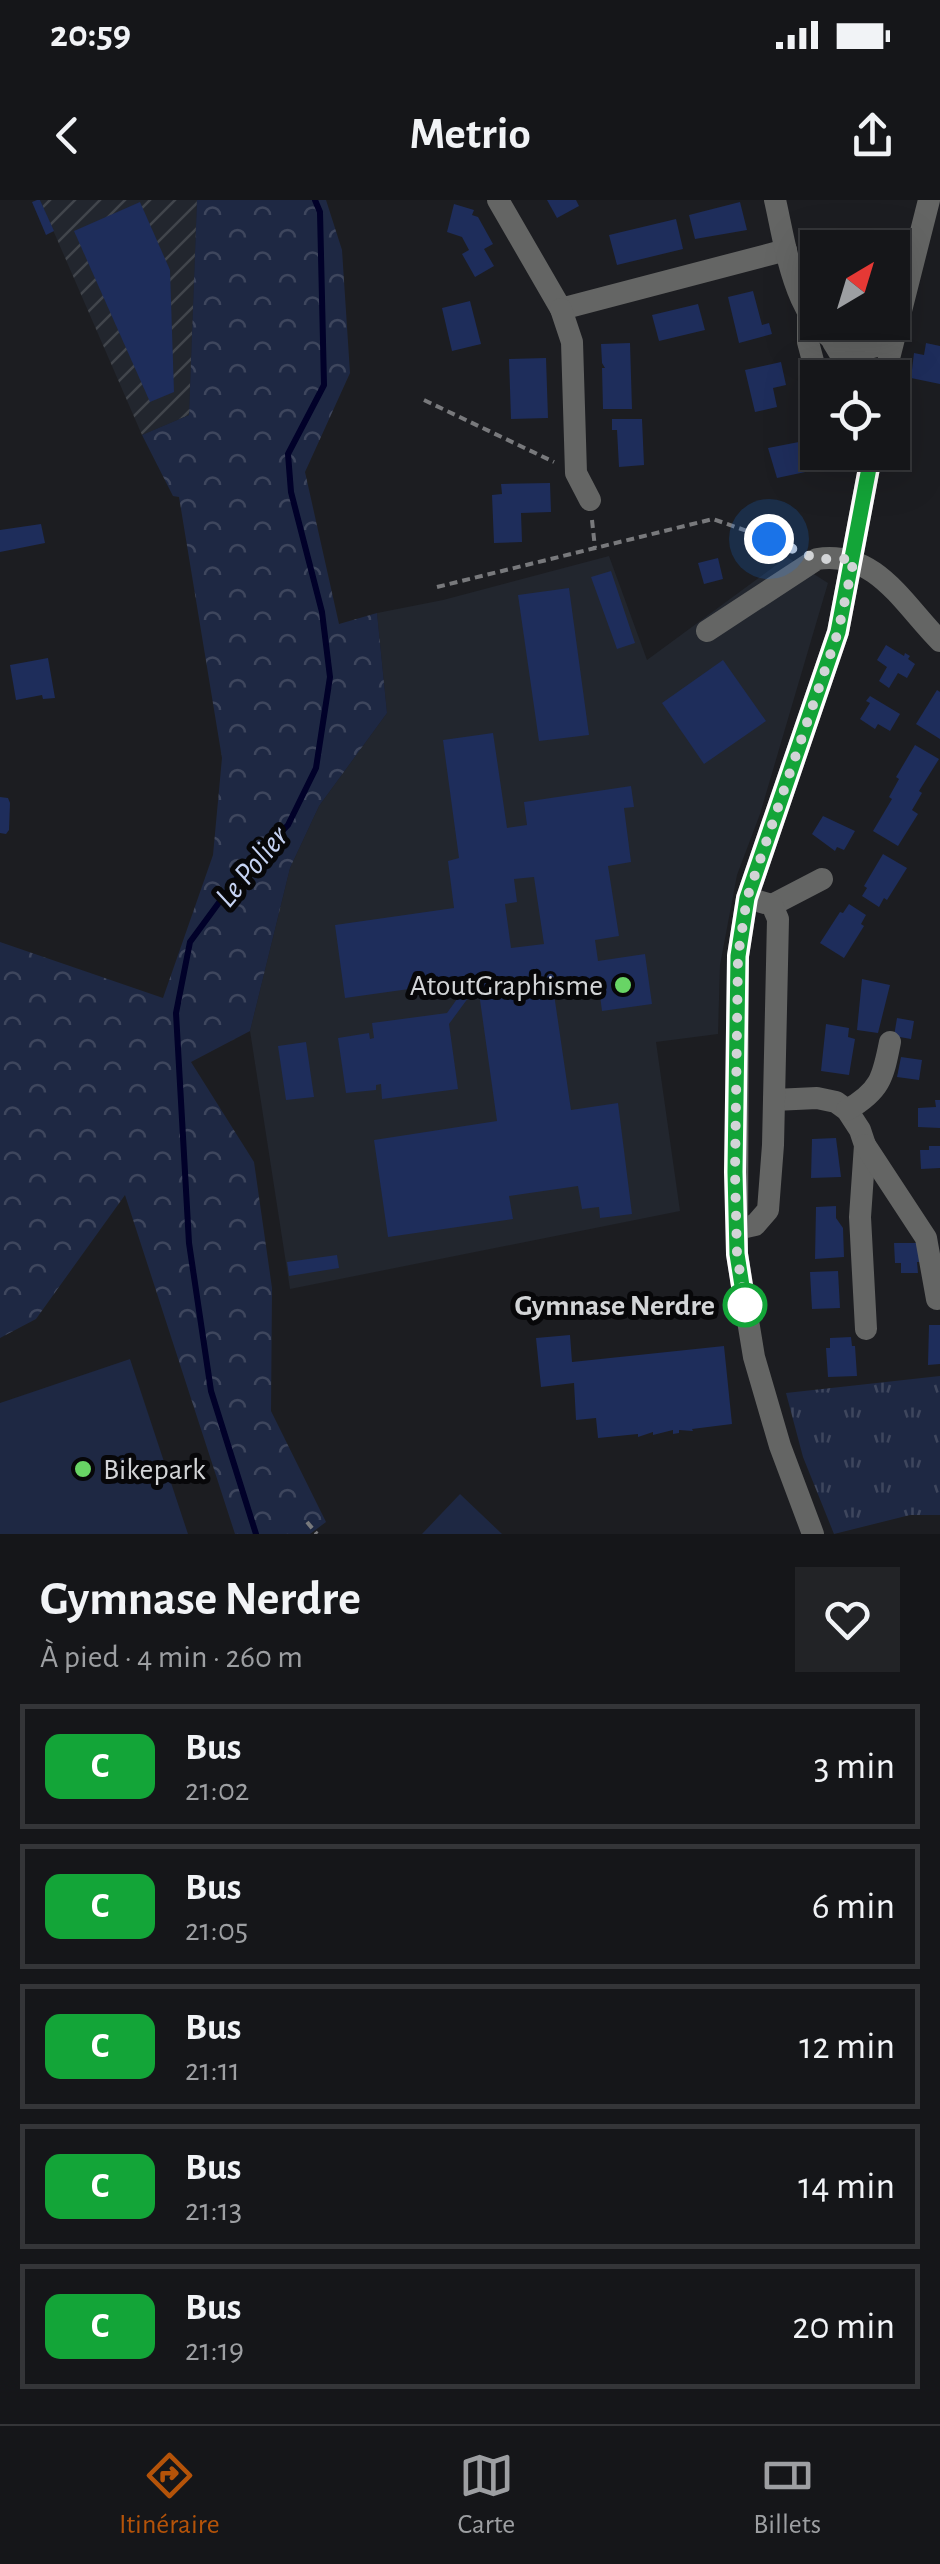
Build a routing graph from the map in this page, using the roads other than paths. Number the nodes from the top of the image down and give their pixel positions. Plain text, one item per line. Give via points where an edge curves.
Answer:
1 (498, 200) edge
2 (775, 200) edge
3 (929, 200) edge
4 (786, 250) junction
5 (910, 272) edge
6 (800, 293) edge
7 (561, 309) junction
8 (810, 340) edge
9 (885, 340) edge
10 (834, 342) joint
11 (811, 354) junction
12 (813, 360) edge
13 (816, 360) edge
14 (844, 360) edge
15 (866, 470) edge
16 (590, 500) road end
17 (854, 559) junction
18 (707, 632) dead end
19 (940, 641) edge
20 (822, 879) dead end
21 (747, 898) junction
22 (772, 905) junction
23 (890, 1042) dead end
24 (774, 1100) junction
25 (847, 1110) junction
26 (865, 1144) junction
27 (736, 1229) junction
28 (937, 1298) dead end
29 (866, 1329) dead end
30 (813, 1534) edge

1 - 7 street
2 - 4 street
3 - 5 street
4 - 6 street
4 - 7 street
7 - 16 street via 572,342 576,473
8 - 11 street
9 - 10 street via 875,348
10 - 14 street
11 - 12 street
11 - 13 street
15 - 17 street
17 - 18 street via 817,559
17 - 19 street via 874,571
17 - 21 street via 838,632
20 - 22 street
21 - 22 street
21 - 27 street via 738,956
22 - 24 street via 778,919
23 - 25 street via 883,1076 868,1098
24 - 25 street via 817,1098
24 - 27 street via 768,1210 755,1226
25 - 26 street
26 - 28 street via 926,1238
26 - 29 street via 860,1216
27 - 30 street via 754,1357

